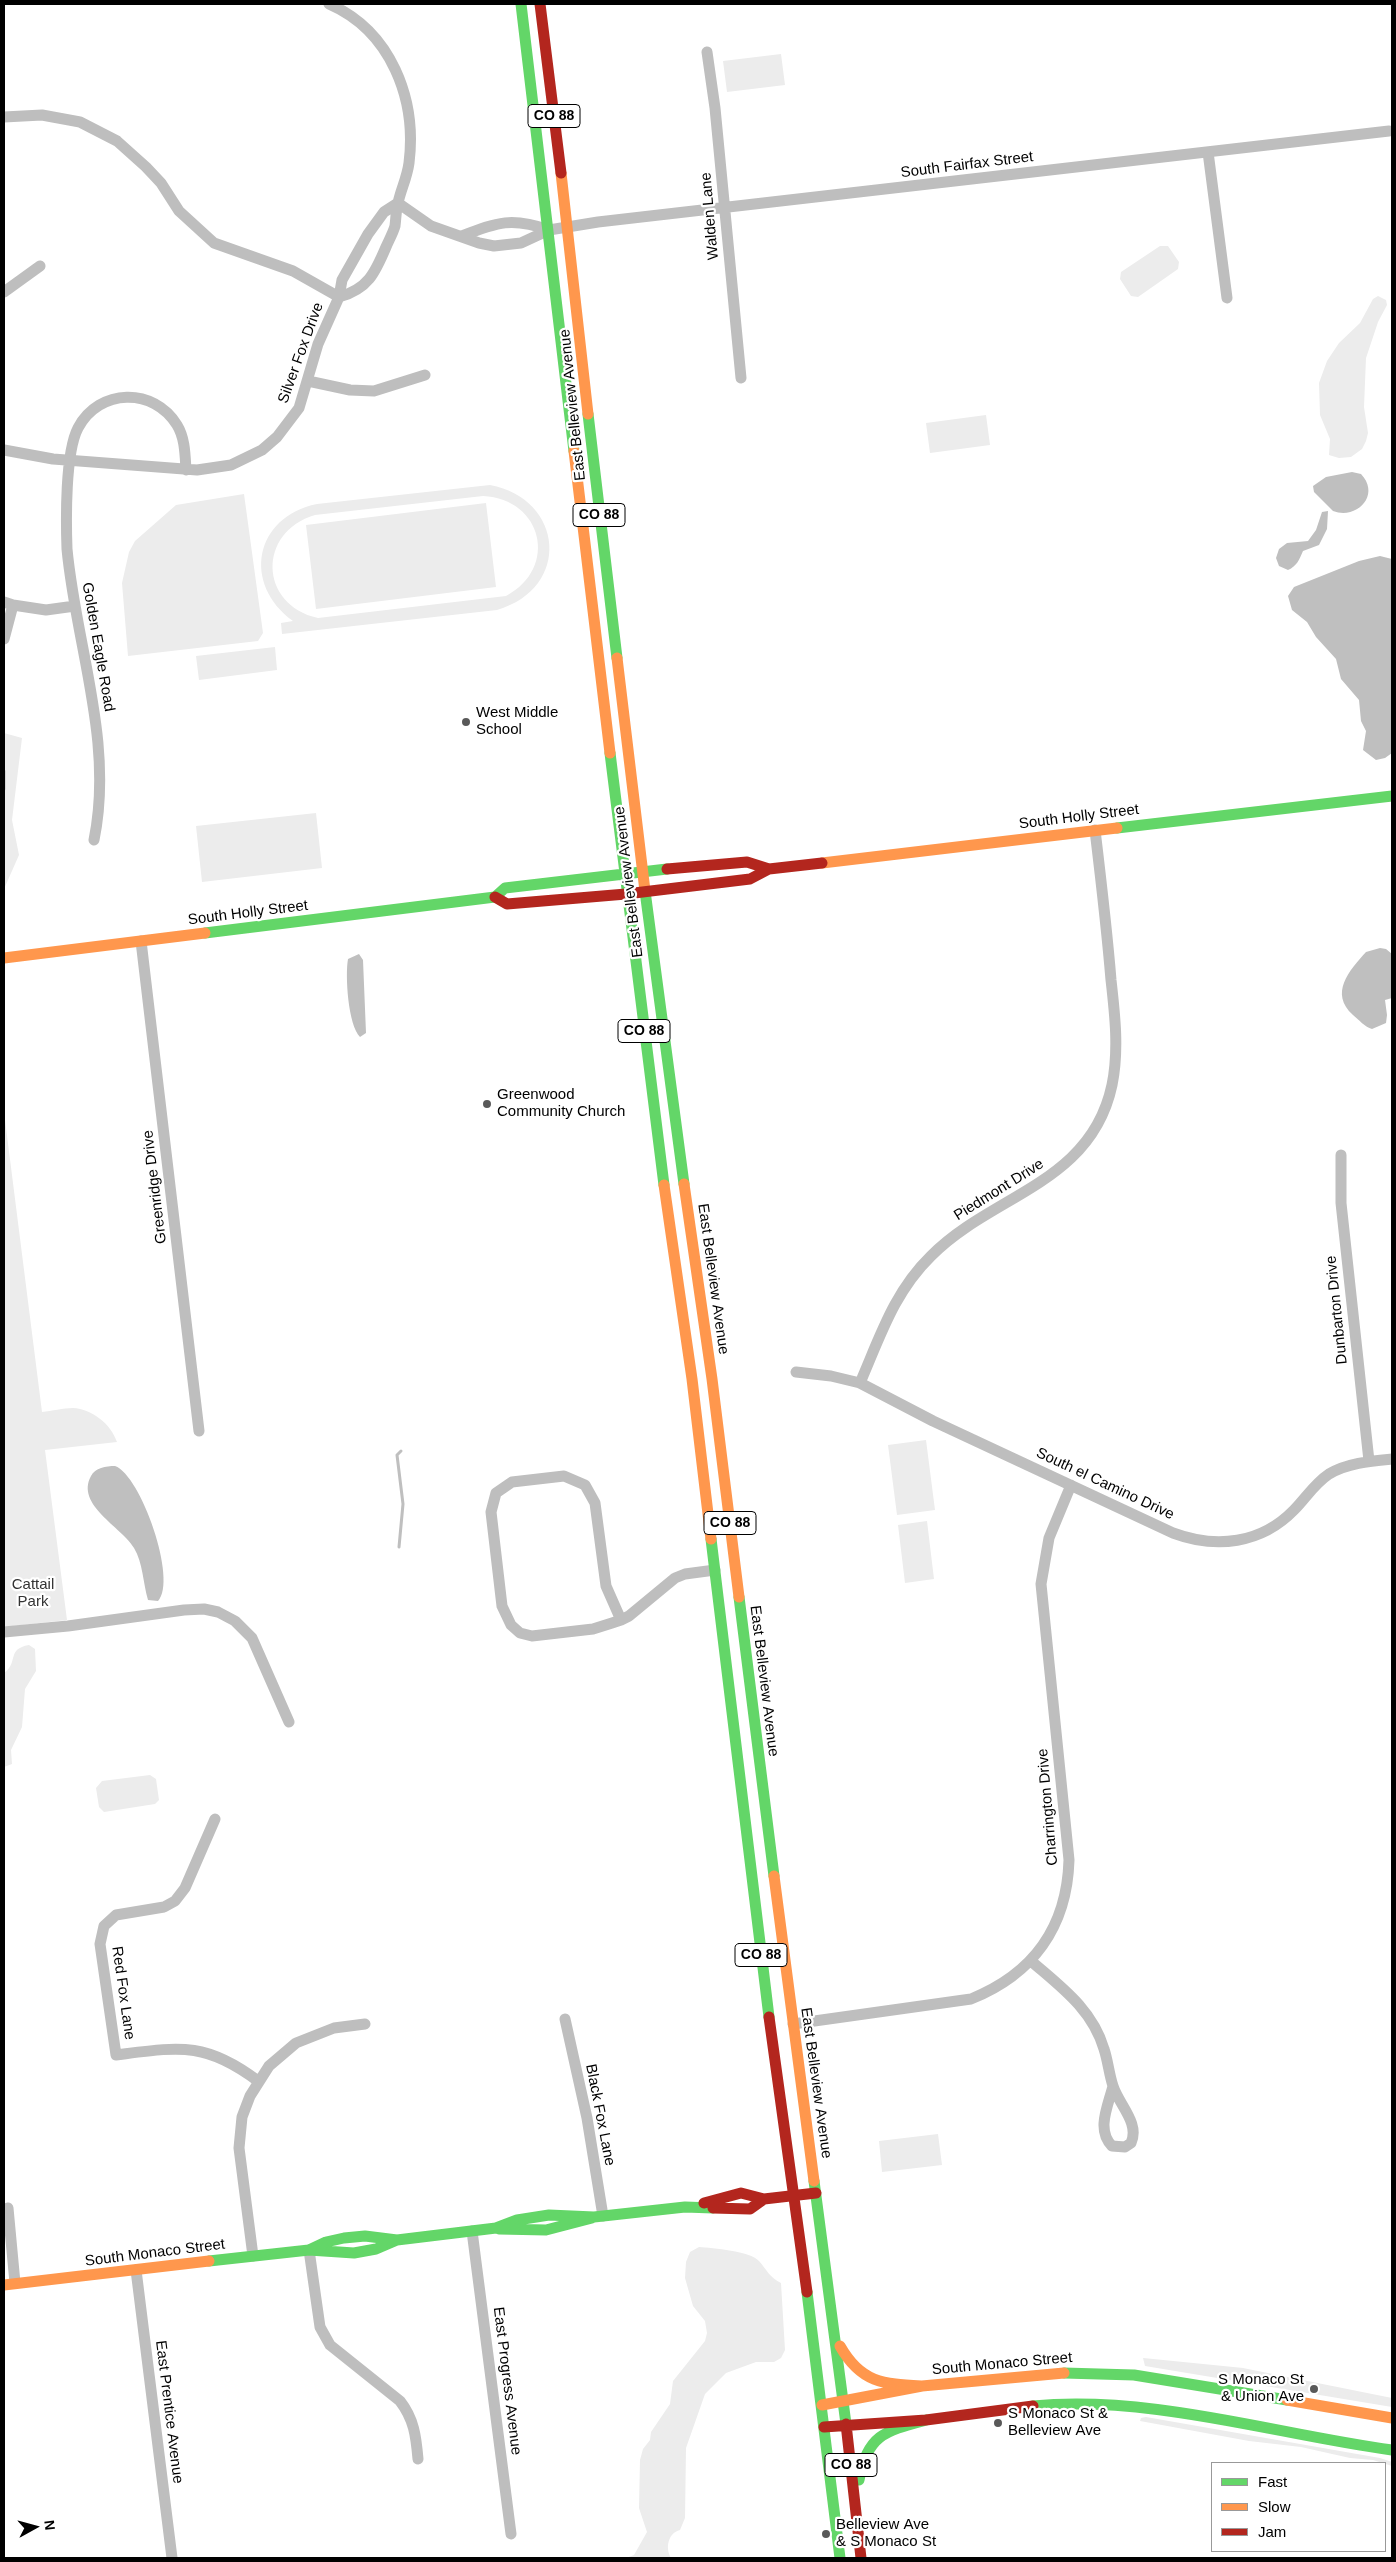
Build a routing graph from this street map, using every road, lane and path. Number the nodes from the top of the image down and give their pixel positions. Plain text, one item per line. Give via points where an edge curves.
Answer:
1 (521, 4) edge
2 (540, 4) edge
3 (334, 5) edge
4 (707, 52) dead end
5 (4, 117) edge
6 (1389, 131) dead end
7 (1208, 152) junction
8 (398, 203) junction
9 (725, 208) junction
10 (568, 227) junction
11 (549, 230) junction
12 (462, 236) junction
13 (40, 266) dead end
14 (4, 292) edge
15 (339, 297) junction
16 (1227, 298) dead end
17 (425, 375) dead end
18 (741, 378) dead end
19 (308, 381) junction
20 (4, 450) edge
21 (71, 460) junction
22 (186, 470) junction
23 (8, 604) edge
24 (75, 606) junction
25 (4, 639) edge
26 (1392, 796) edge
27 (1095, 830) junction
28 (94, 840) dead end
29 (769, 869) junction
30 (643, 872) junction
31 (624, 874) junction
32 (645, 892) junction
33 (626, 894) junction
34 (495, 897) junction
35 (141, 941) junction
36 (4, 958) edge
37 (1341, 1156) dead end
38 (796, 1372) dead end
39 (860, 1383) junction
40 (199, 1431) dead end
41 (1392, 1459) edge
42 (1369, 1461) junction
43 (1071, 1485) junction
44 (715, 1570) junction
45 (621, 1620) junction
46 (4, 1632) edge
47 (288, 1722) dead end
48 (215, 1819) dead end
49 (1031, 1961) junction
50 (565, 2019) dead end
51 (365, 2024) dead end
52 (793, 2024) junction
53 (258, 2081) junction
54 (1112, 2086) junction
55 (816, 2193) junction
56 (793, 2196) junction
57 (764, 2199) junction
58 (684, 2207) junction
59 (8, 2208) dead end
60 (598, 2216) junction
61 (472, 2231) junction
62 (397, 2240) junction
63 (309, 2250) junction
64 (252, 2256) junction
65 (136, 2270) junction
66 (9, 2284) edge
67 (835, 2335) junction
68 (922, 2386) junction
69 (843, 2402) junction
70 (822, 2405) junction
71 (1392, 2418) edge
72 (926, 2420) junction
73 (846, 2424) junction
74 (824, 2427) junction
75 (1334, 2442) junction
76 (1392, 2450) edge
77 (418, 2458) dead end
78 (1392, 2459) edge
79 (856, 2506) junction
80 (511, 2534) dead end
81 (172, 2558) edge
82 (840, 2558) edge
83 (861, 2558) edge

1 - 11 main road, East Belleview Avenue / CO 88
2 - 10 main road, East Belleview Avenue / CO 88
3 - 8 street via 354,18 374,38 394,66 405,94 411,142 407,176
4 - 9 street, Walden Lane
5 - 15 street, Silver Fox Drive via 42,115 80,122 117,141 161,183 179,211 214,243 293,271
6 - 7 street, South Fairfax Street
7 - 9 street, South Fairfax Street
7 - 16 street
8 - 12 street via 431,226
8 - 15 street via 384,212 368,234 342,280
8 - 15 street via 394,228 372,275 359,290
9 - 10 street, South Fairfax Street
9 - 18 street, Walden Lane
10 - 11 street, South Fairfax Street
10 - 30 main road, East Belleview Avenue / CO 88
11 - 12 street via 517,221
11 - 12 street via 531,240 502,246 479,243
11 - 31 main road, East Belleview Avenue / CO 88
13 - 14 street
15 - 19 street, Silver Fox Drive via 318,344
17 - 19 street via 374,391 350,390
19 - 22 street, Silver Fox Drive via 299,408 277,437 262,450 231,465
20 - 21 street, Silver Fox Drive
21 - 22 street, Silver Fox Drive
21 - 22 street, Golden Eagle Road via 78,429 90,412 112,399 130,397 150,401 169,414 183,438
21 - 24 street, Golden Eagle Road via 66,541
23 - 24 street via 46,610
23 - 25 street
24 - 28 street, Golden Eagle Road via 97,734 99,785
26 - 27 main road, South Holly Street
27 - 29 main road, South Holly Street
27 - 39 street, Piedmont Drive via 1116,1055 1112,1086 1104,1111 1086,1142 1056,1172 969,1224 916,1271 896,1299
29 - 30 main road, South Holly Street via 747,862
29 - 32 main road, South Holly Street via 750,879
30 - 31 main road, South Holly Street
30 - 32 main road, East Belleview Avenue / CO 88
31 - 33 main road, East Belleview Avenue / CO 88
31 - 34 main road, South Holly Street via 505,888
32 - 33 main road, South Holly Street
32 - 52 main road, East Belleview Avenue / CO 88 via 712,1379
33 - 34 main road, South Holly Street via 507,904
33 - 44 main road, East Belleview Avenue / CO 88
34 - 35 main road, South Holly Street
35 - 36 main road, South Holly Street
35 - 40 street, Greenridge Drive
37 - 42 street, Dunbarton Drive via 1340,1202
38 - 39 street, South el Camino Drive
39 - 43 street, South el Camino Drive via 932,1421
41 - 42 street, South el Camino Drive
42 - 43 street, South el Camino Drive via 1329,1474 1283,1520 1251,1538 1235,1542 1214,1543 1189,1538
43 - 49 street, Charrington Drive via 1049,1538 1042,1584 1069,1860 1068,1880 1056,1922
44 - 45 street via 675,1578
44 - 56 main road, East Belleview Avenue / CO 88
45 - 45 street via 593,1629 532,1636 520,1633 510,1625 502,1606 492,1521 492,1503 496,1493 512,1482 564,1476 585,1485 595,1502 606,1586
46 - 47 street via 184,1610 218,1612 235,1621 252,1638
48 - 53 street, Red Fox Lane via 185,1888 175,1902 164,1907 116,1915 104,1926 100,1944 116,2054 194,2049 227,2060
49 - 52 street, Charrington Drive via 1004,1983 971,1999
49 - 54 street via 1078,2002 1088,2015 1104,2047
50 - 60 street, Black Fox Lane via 587,2118
51 - 53 street via 334,2028 306,2037 286,2050
52 - 55 main road, East Belleview Avenue / CO 88
53 - 64 street via 242,2117 239,2148
54 - 54 street via 1105,2134 1112,2146 1125,2147 1131,2143 1133,2129
55 - 56 main road, South Monaco Street
55 - 67 main road, East Belleview Avenue / CO 88
56 - 57 main road, South Monaco Street
56 - 70 main road, East Belleview Avenue / CO 88
57 - 58 main road, South Monaco Street via 741,2193
57 - 58 main road, South Monaco Street via 750,2209 742,2210
58 - 60 main road, South Monaco Street
59 - 66 street
60 - 61 main road, South Monaco Street via 545,2231 496,2228
61 - 62 main road, South Monaco Street
61 - 80 street, East Progress Avenue
62 - 63 main road, South Monaco Street via 382,2248 351,2253
62 - 63 main road, South Monaco Street via 354,2236 326,2242
63 - 64 main road, South Monaco Street
63 - 77 street via 324,2337 408,2410 416,2431
64 - 65 main road, South Monaco Street
65 - 66 main road, South Monaco Street
65 - 81 street, East Prentice Avenue
67 - 68 main road via 849,2363 863,2376 883,2383
67 - 69 main road, East Belleview Avenue / CO 88
68 - 69 main road, South Monaco Street
68 - 71 main road, South Monaco Street via 1036,2373 1117,2373
69 - 70 main road, South Monaco Street
69 - 73 main road, East Belleview Avenue / CO 88
70 - 74 main road, East Belleview Avenue / CO 88
72 - 73 main road
72 - 75 main road via 1054,2404 1093,2404 1145,2409
72 - 79 main road via 884,2433 868,2446 861,2463
73 - 74 main road
73 - 79 main road, East Belleview Avenue / CO 88
74 - 82 main road, East Belleview Avenue / CO 88
75 - 76 main road
75 - 78 main road
79 - 83 main road, East Belleview Avenue / CO 88

